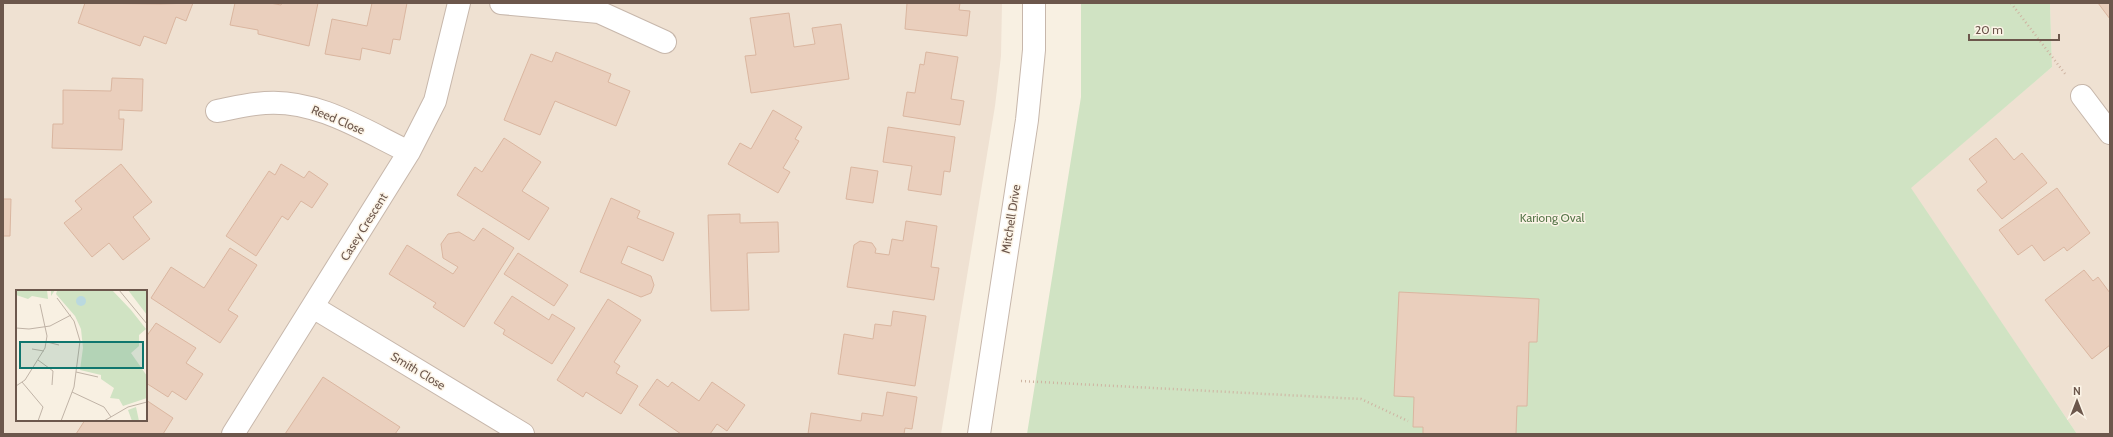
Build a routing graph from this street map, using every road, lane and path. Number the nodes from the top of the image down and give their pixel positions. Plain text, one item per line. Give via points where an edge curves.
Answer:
1 (459, 3) edge
2 (501, 3) edge
3 (1034, 3) edge
4 (2011, 3) edge
5 (665, 42) dead end
6 (2082, 96) joint
7 (217, 111) dead end
8 (2110, 133) edge
9 (409, 152) junction
10 (313, 307) junction
11 (1021, 381) dead end
12 (1408, 421) dead end
13 (233, 434) edge
14 (523, 434) edge
15 (979, 434) edge

1 - 9 street, Casey Crescent via 435,101
2 - 5 street via 599,12
3 - 15 street, Mitchell Drive via 1034,50 1027,120
4 - 6 path
6 - 8 street
7 - 9 street, Reed Close via 266,103 303,106 323,111
9 - 10 street, Casey Crescent
10 - 13 street, Casey Crescent
10 - 14 street, Smith Close
11 - 12 path via 1361,399

